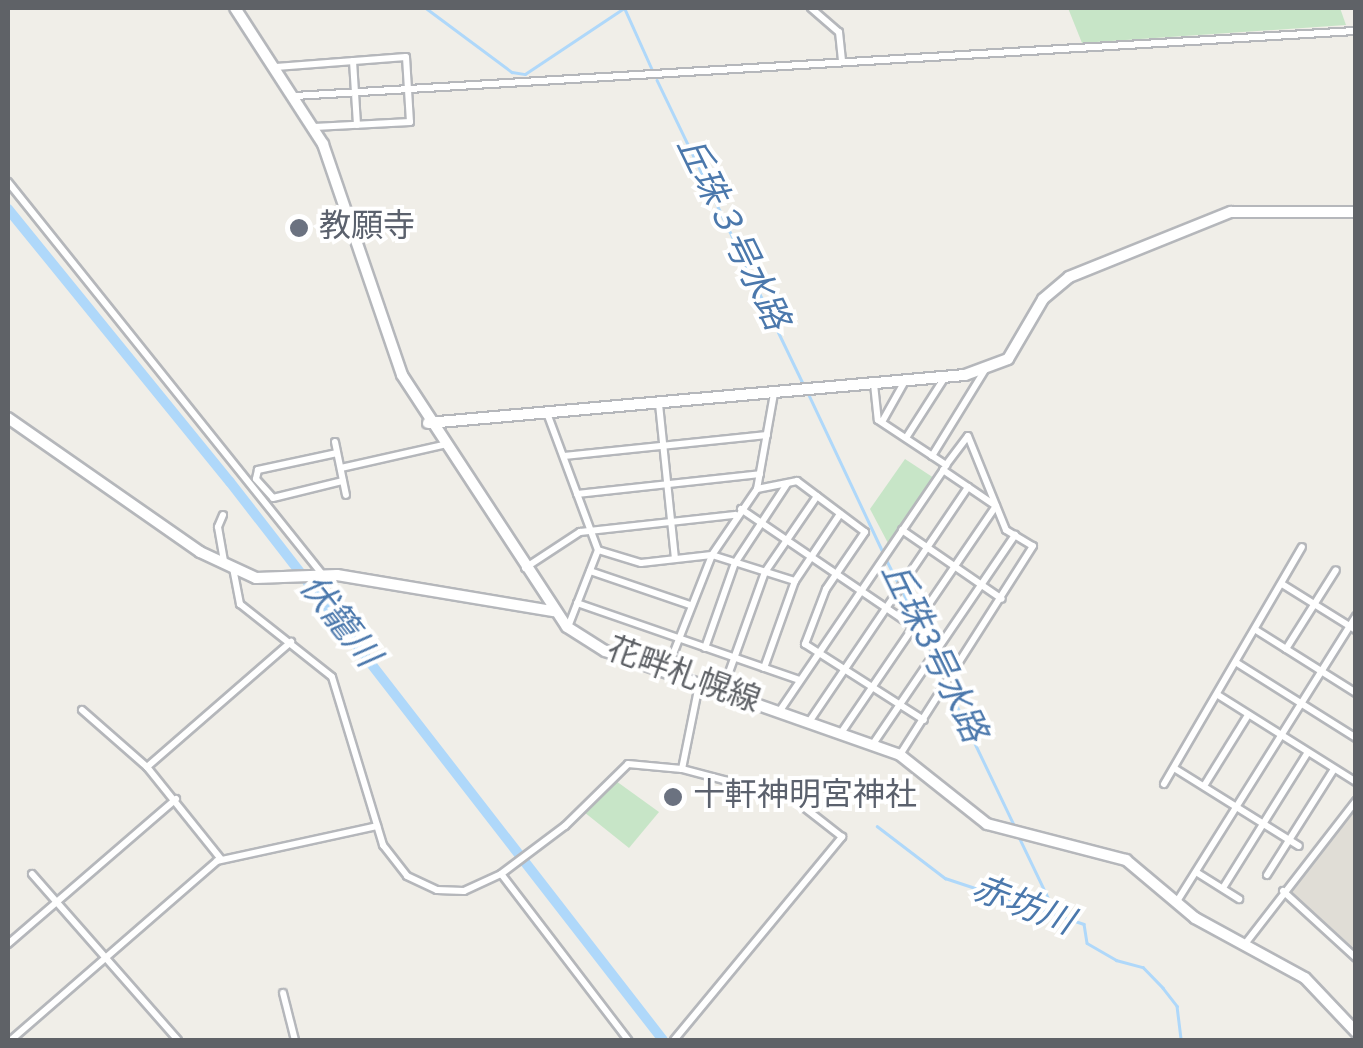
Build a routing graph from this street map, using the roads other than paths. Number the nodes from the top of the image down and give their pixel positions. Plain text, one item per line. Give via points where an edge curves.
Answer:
1 (235, 8) edge
2 (811, 8) edge
3 (1356, 31) edge
4 (352, 61) junction
5 (842, 62) junction
6 (276, 67) junction
7 (408, 90) junction
8 (355, 94) junction
9 (295, 96) junction
10 (357, 125) junction
11 (314, 127) junction
12 (8, 182) edge
13 (1356, 212) edge
14 (985, 370) junction
15 (946, 378) junction
16 (905, 382) junction
17 (874, 384) junction
18 (774, 394) junction
19 (658, 404) junction
20 (547, 413) junction
21 (8, 418) edge
22 (882, 422) junction
23 (428, 423) junction
24 (766, 435) junction
25 (906, 438) junction
26 (335, 442) dead end
27 (443, 446) junction
28 (663, 446) junction
29 (337, 453) junction
30 (563, 456) junction
31 (932, 456) junction
32 (340, 468) junction
33 (944, 468) junction
34 (760, 474) junction
35 (343, 481) junction
36 (667, 483) junction
37 (788, 483) junction
38 (968, 488) junction
39 (757, 489) junction
40 (577, 494) junction
41 (346, 495) dead end
42 (817, 496) junction
43 (996, 506) junction
44 (738, 512) junction
45 (222, 514) dead end
46 (840, 514) junction
47 (671, 522) junction
48 (761, 523) junction
49 (590, 530) junction
50 (902, 530) junction
51 (1015, 535) junction
52 (786, 540) junction
53 (1302, 547) dead end
54 (928, 548) junction
55 (598, 550) junction
56 (712, 555) junction
57 (811, 557) junction
58 (674, 558) junction
59 (735, 562) junction
60 (229, 565) junction
61 (955, 567) junction
62 (524, 569) junction
63 (1336, 570) dead end
64 (590, 571) junction
65 (765, 572) junction
66 (836, 574) junction
67 (321, 576) junction
68 (796, 581) junction
69 (981, 584) junction
70 (1282, 584) junction
71 (861, 590) junction
72 (1002, 599) junction
73 (576, 604) junction
74 (1315, 604) junction
75 (690, 605) junction
76 (886, 608) junction
77 (552, 610) junction
78 (1356, 616) edge
79 (916, 624) junction
80 (568, 627) junction
81 (1352, 628) edge
82 (1256, 630) junction
83 (678, 639) junction
84 (290, 642) junction
85 (705, 648) junction
86 (1286, 648) junction
87 (820, 650) junction
88 (735, 658) junction
89 (1237, 663) junction
90 (764, 668) junction
91 (846, 668) junction
92 (1321, 671) junction
93 (666, 672) junction
94 (799, 680) junction
95 (699, 684) junction
96 (874, 686) junction
97 (722, 692) junction
98 (1356, 693) edge
99 (1218, 695) junction
100 (1301, 703) junction
101 (900, 704) junction
102 (82, 710) dead end
103 (780, 712) junction
104 (1248, 715) junction
105 (924, 720) junction
106 (809, 722) junction
107 (841, 733) junction
108 (1280, 736) junction
109 (1356, 738) edge
110 (873, 744) junction
111 (1308, 752) junction
112 (900, 755) junction
113 (148, 766) junction
114 (1174, 768) junction
115 (682, 769) junction
116 (1334, 769) junction
117 (1356, 782) edge
118 (1164, 784) dead end
119 (1204, 786) junction
120 (176, 799) junction
121 (1356, 801) edge
122 (1236, 806) junction
123 (1263, 823) junction
124 (376, 826) junction
125 (1289, 840) junction
126 (1299, 846) dead end
127 (221, 859) junction
128 (504, 872) junction
129 (1196, 872) junction
130 (32, 874) dead end
131 (1267, 875) dead end
132 (1223, 888) junction
133 (1283, 891) junction
134 (1239, 899) dead end
135 (56, 902) junction
136 (1176, 902) junction
137 (8, 944) edge
138 (1245, 944) junction
139 (1356, 958) edge
140 (106, 959) junction
141 (283, 993) dead end
142 (1355, 1032) edge
143 (675, 1038) edge
144 (11, 1040) edge
145 (178, 1040) edge
146 (295, 1040) edge
147 (628, 1040) edge
148 (1350, 1040) edge

1 - 6 main road, 花畔札幌線
2 - 5 street via 838,32
3 - 5 street
4 - 6 street
4 - 7 street via 406,57
4 - 8 street
5 - 7 street
6 - 9 main road, 花畔札幌線
7 - 8 street
7 - 10 street via 410,122
8 - 9 street
8 - 10 street
9 - 11 main road, 花畔札幌線
10 - 11 street
11 - 23 main road, 花畔札幌線 via 333,167 389,349
12 - 67 street
13 - 14 main road via 1231,212 1069,277 1042,299 1019,348
14 - 15 main road
14 - 31 street
15 - 16 main road
15 - 25 street
16 - 17 main road
16 - 22 street
17 - 18 main road
17 - 22 street
18 - 19 main road
18 - 24 street
19 - 20 main road
19 - 28 street
20 - 23 main road
20 - 30 street
21 - 60 main road
22 - 25 street
23 - 27 main road, 花畔札幌線
24 - 28 street
24 - 34 street
25 - 31 street
26 - 29 street
27 - 32 street
27 - 62 main road, 花畔札幌線
28 - 30 street
28 - 36 street
29 - 32 street
29 - 35 street via 258,470 256,479 273,498
30 - 40 street
31 - 33 street
32 - 35 street
33 - 38 street
33 - 43 street via 968,436
33 - 50 street
34 - 36 street
34 - 39 street
35 - 41 street
36 - 40 street
36 - 47 street
37 - 39 street
37 - 42 street via 797,481
37 - 48 street
38 - 43 street
38 - 54 street
39 - 44 street
40 - 49 street
42 - 46 street
42 - 52 street
43 - 51 street
43 - 61 street
44 - 47 street
44 - 48 street
44 - 56 street
45 - 60 street via 218,527
46 - 57 street
46 - 66 street via 865,532
47 - 49 street
47 - 58 street
48 - 52 street
48 - 59 street
49 - 55 street
49 - 62 street
50 - 54 street
50 - 71 street
51 - 69 street
51 - 72 street via 1033,551
52 - 57 street
52 - 65 street
53 - 70 street
54 - 61 street
54 - 76 street
55 - 58 street via 641,562
55 - 64 street
56 - 58 street
56 - 59 street
56 - 75 street
57 - 66 street
57 - 68 street
59 - 65 street
59 - 85 street
60 - 67 main road via 283,582
60 - 84 street via 240,604
61 - 69 street
61 - 79 street
62 - 77 main road, 花畔札幌線
63 - 74 street
64 - 73 street
64 - 75 street
65 - 68 street
65 - 88 street
66 - 71 street
66 - 87 street via 805,644
67 - 77 main road
68 - 90 street
69 - 72 street
69 - 101 street
70 - 74 street
70 - 82 street
71 - 76 street
71 - 87 street
72 - 105 street
73 - 80 street
73 - 83 street
74 - 81 street
74 - 86 street
75 - 83 street
76 - 79 street
76 - 91 street
77 - 80 main road, 花畔札幌線
78 - 81 street
79 - 96 street
80 - 93 main road, 花畔札幌線 via 604,651
81 - 92 street
82 - 86 street
82 - 89 street
83 - 85 street
83 - 93 street
84 - 113 street
84 - 124 street via 320,663 339,689
85 - 88 street
86 - 92 street
87 - 91 street
87 - 94 street
88 - 90 street
88 - 97 street
89 - 99 street
89 - 100 street
90 - 94 street
91 - 96 street
91 - 106 street
92 - 98 street
92 - 100 street
93 - 95 main road, 花畔札幌線
94 - 103 street
95 - 97 main road, 花畔札幌線
95 - 115 street
96 - 101 street
96 - 107 street
97 - 103 main road, 花畔札幌線
99 - 104 street
99 - 114 street
100 - 108 street
100 - 109 street
101 - 105 street
101 - 110 street
102 - 113 street
103 - 106 main road, 花畔札幌線
104 - 108 street
104 - 119 street
105 - 112 street
106 - 107 main road, 花畔札幌線
107 - 110 main road, 花畔札幌線
108 - 111 street
108 - 122 street
110 - 112 main road, 花畔札幌線
111 - 116 street
111 - 123 street
112 - 136 main road, 花畔札幌線 via 968,813 1010,831 1126,860
113 - 120 street
114 - 118 street
114 - 119 street
115 - 128 street via 628,764
115 - 143 street via 792,798 842,837
116 - 117 street
116 - 125 street
119 - 122 street
120 - 127 street
120 - 135 street
121 - 133 street
122 - 123 street
122 - 129 street
123 - 125 street
123 - 132 street
124 - 127 street
124 - 128 street via 397,868 437,890 464,891
125 - 126 street
125 - 131 street
127 - 140 street
128 - 147 street
129 - 132 street
129 - 136 street
130 - 135 street
132 - 134 street
133 - 138 street
133 - 139 street
135 - 137 street
135 - 140 street
136 - 138 main road, 花畔札幌線
138 - 142 main road, 花畔札幌線 via 1305,978
140 - 144 street
140 - 145 street
141 - 146 street
142 - 148 street

